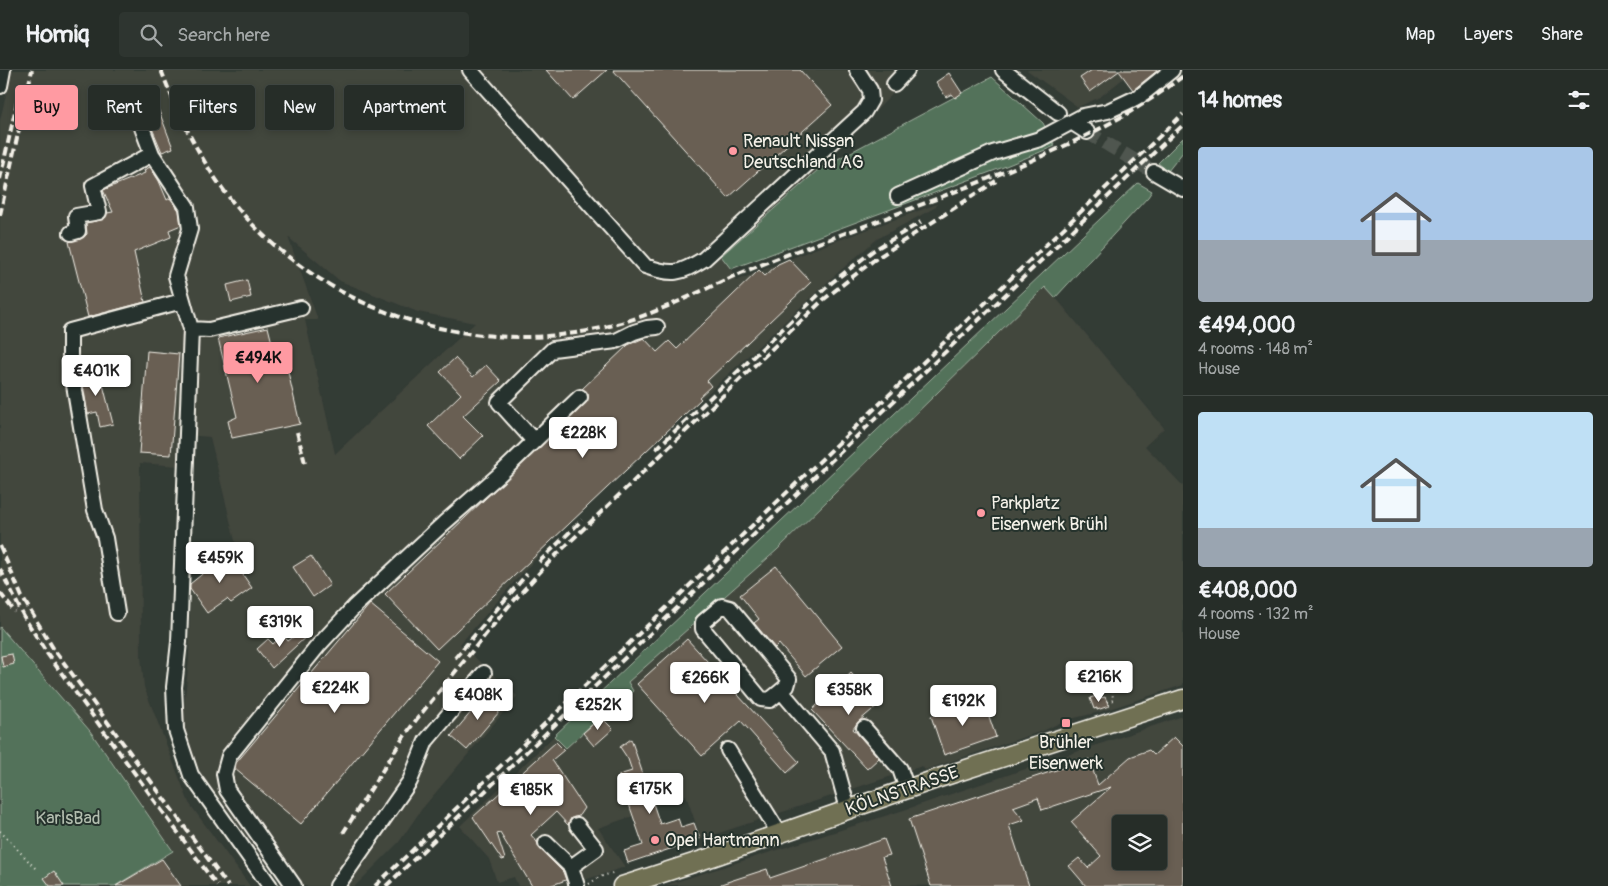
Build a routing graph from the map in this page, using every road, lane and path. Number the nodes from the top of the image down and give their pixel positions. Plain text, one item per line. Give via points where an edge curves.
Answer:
1 (3, 70) edge
2 (470, 70) edge
3 (857, 70) edge
4 (907, 70) edge
5 (1003, 70) edge
6 (1172, 70) edge
7 (894, 84) dead end
8 (0, 86) edge
9 (1058, 113) dead end
10 (143, 130) edge
11 (152, 154) junction
12 (1154, 172) tunnel mouth
13 (1183, 189) edge
14 (898, 196) dead end
15 (71, 233) dead end
16 (182, 301) junction
17 (301, 308) dead end
18 (657, 328) dead end
19 (190, 329) junction
20 (580, 397) dead end
21 (534, 441) junction
22 (117, 613) dead end
23 (484, 673) dead end
24 (1112, 688) dead end
25 (781, 691) junction
26 (1183, 699) edge
27 (1107, 702) dead end
28 (864, 728) dead end
29 (728, 750) dead end
30 (907, 789) junction
31 (848, 809) junction
32 (577, 825) dead end
33 (0, 832) edge
34 (779, 833) junction
35 (546, 843) dead end
36 (571, 867) junction
37 (36, 869) dead end
38 (270, 886) edge
39 (294, 886) edge
40 (336, 886) edge
41 (577, 886) edge
42 (622, 886) edge

1 - 8 street
2 - 3 street via 645,266 666,273 687,269 704,259 864,112 871,100 870,90
4 - 7 street
5 - 9 street
6 - 14 street via 1140,96 1108,111 1083,116 1040,139 993,153
10 - 11 street
11 - 15 street via 93,186 99,212 76,216 78,231
11 - 16 street via 187,207 190,229 176,276
12 - 13 street
16 - 19 street
16 - 22 street via 70,331 70,361 95,510 105,538
17 - 19 street via 209,330
18 - 21 street via 647,328 616,340 553,349 499,402
19 - 38 street via 186,552 174,687 176,730 191,775
20 - 21 street
21 - 39 street via 355,606 318,646 229,756 224,774 227,790
23 - 40 street via 426,741 410,781
24 - 27 path via 1113,700
25 - 25 street via 770,700 762,699 702,629 703,622 722,606 730,608 788,679 787,686
25 - 31 street via 832,751
26 - 30 main road, KÖLNSTRASSE
28 - 30 street via 900,769
29 - 34 street
30 - 31 main road, KÖLNSTRASSE
31 - 34 main road, KÖLNSTRASSE
32 - 36 street via 596,849
33 - 37 path
34 - 42 main road, KÖLNSTRASSE
35 - 36 street
36 - 41 street

